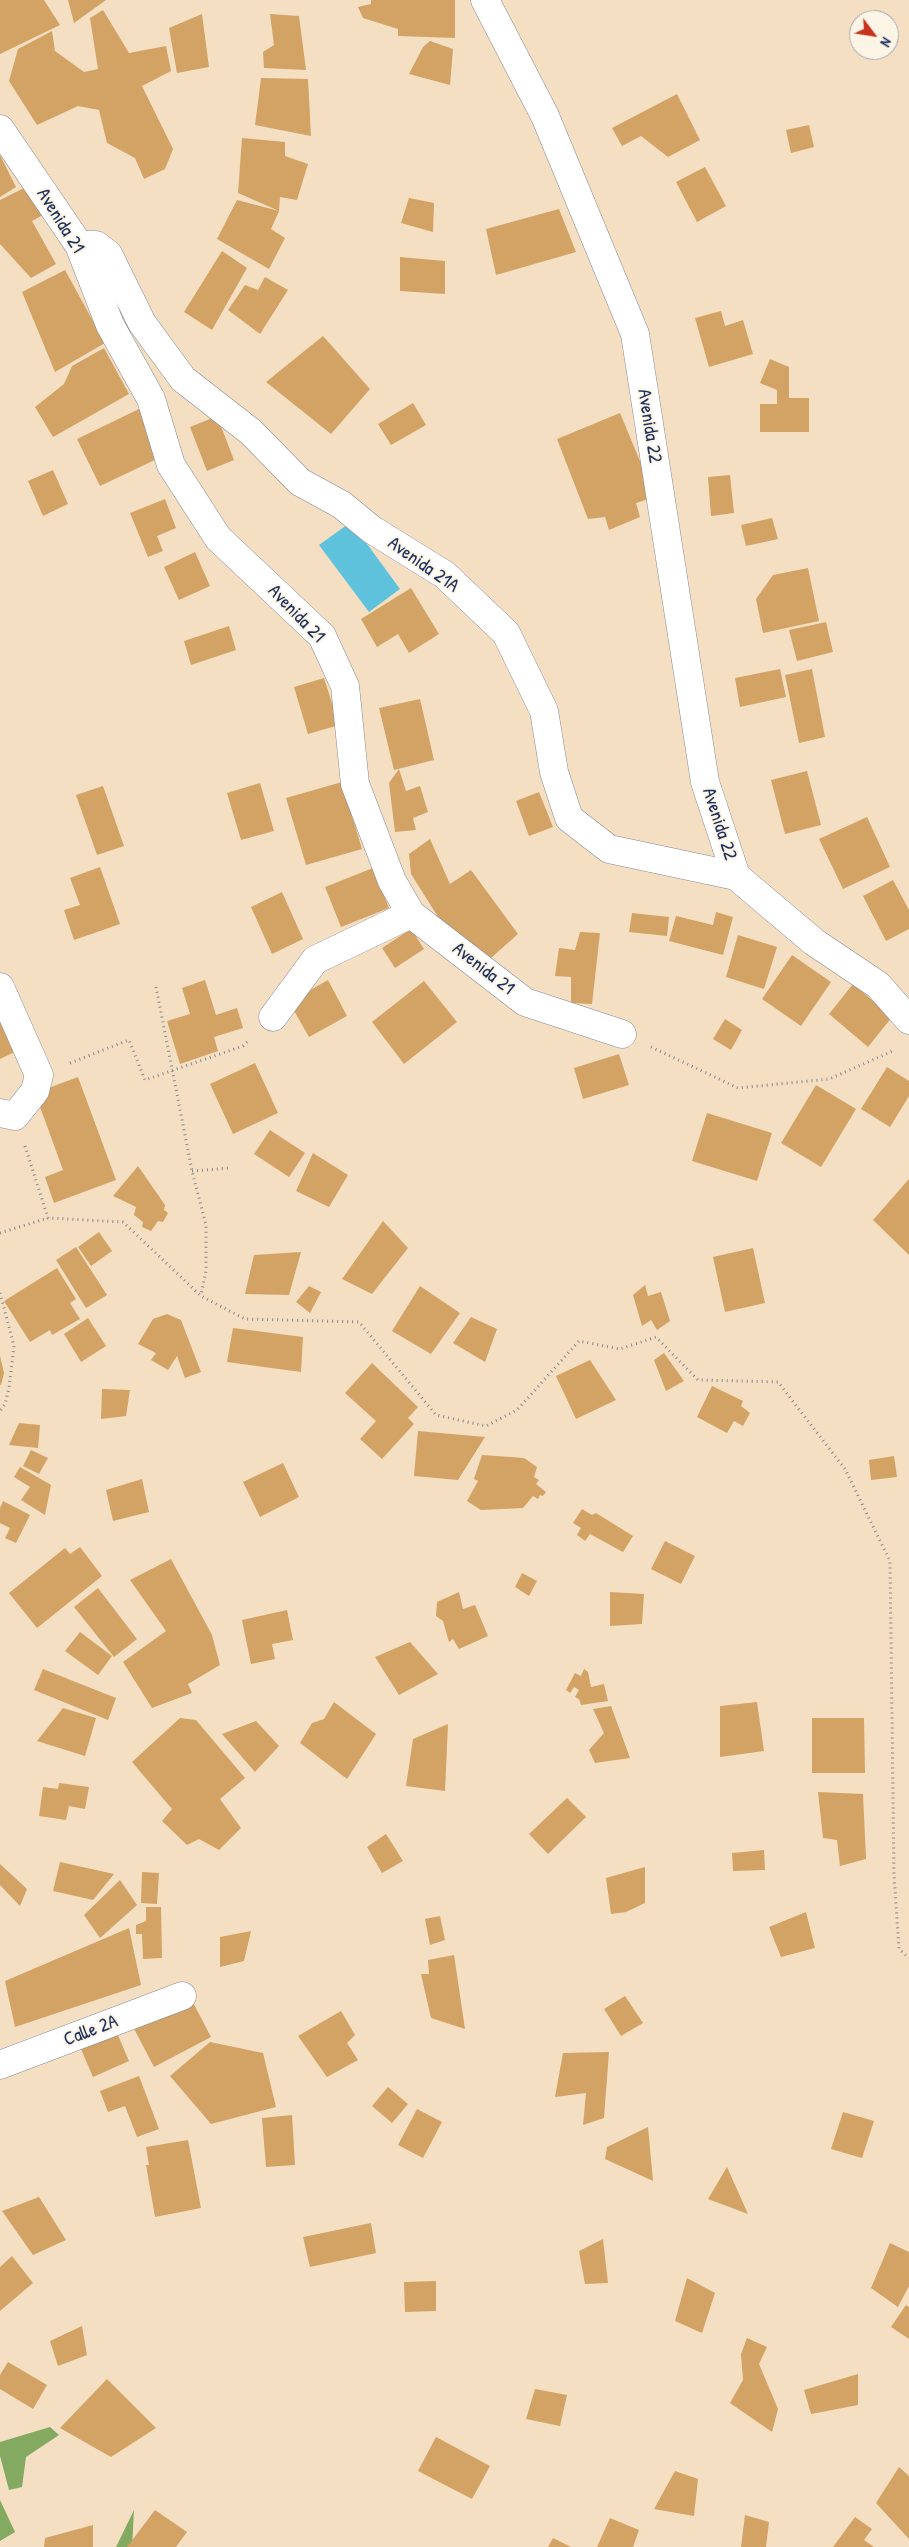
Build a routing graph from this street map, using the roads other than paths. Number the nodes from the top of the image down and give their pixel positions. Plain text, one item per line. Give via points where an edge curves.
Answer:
1 (485, 0) edge
2 (0, 129) edge
3 (79, 245) junction
4 (736, 876) junction
5 (411, 914) junction
6 (0, 987) edge
7 (273, 1017) road end
8 (909, 1020) edge
9 (622, 1034) road end
10 (8, 1114) edge
11 (182, 1996) dead end
12 (0, 2065) edge

1 - 4 street, Avenida 22 via 545,116 635,334 705,782
2 - 3 street, Avenida 21
3 - 4 street, Avenida 21A via 96,245 108,254 142,323 183,379 251,432 300,482 342,505 371,529 445,575 506,633 544,711 554,772 569,818 609,848
3 - 5 street, Avenida 21 via 110,325 151,399 171,465 218,538 322,636 345,686 355,784 392,881
4 - 8 street via 814,942 878,985
5 - 7 street via 316,960
5 - 9 street, Avenida 21 via 525,1002
6 - 10 street via 39,1075 35,1091
11 - 12 street, Calle 2A

